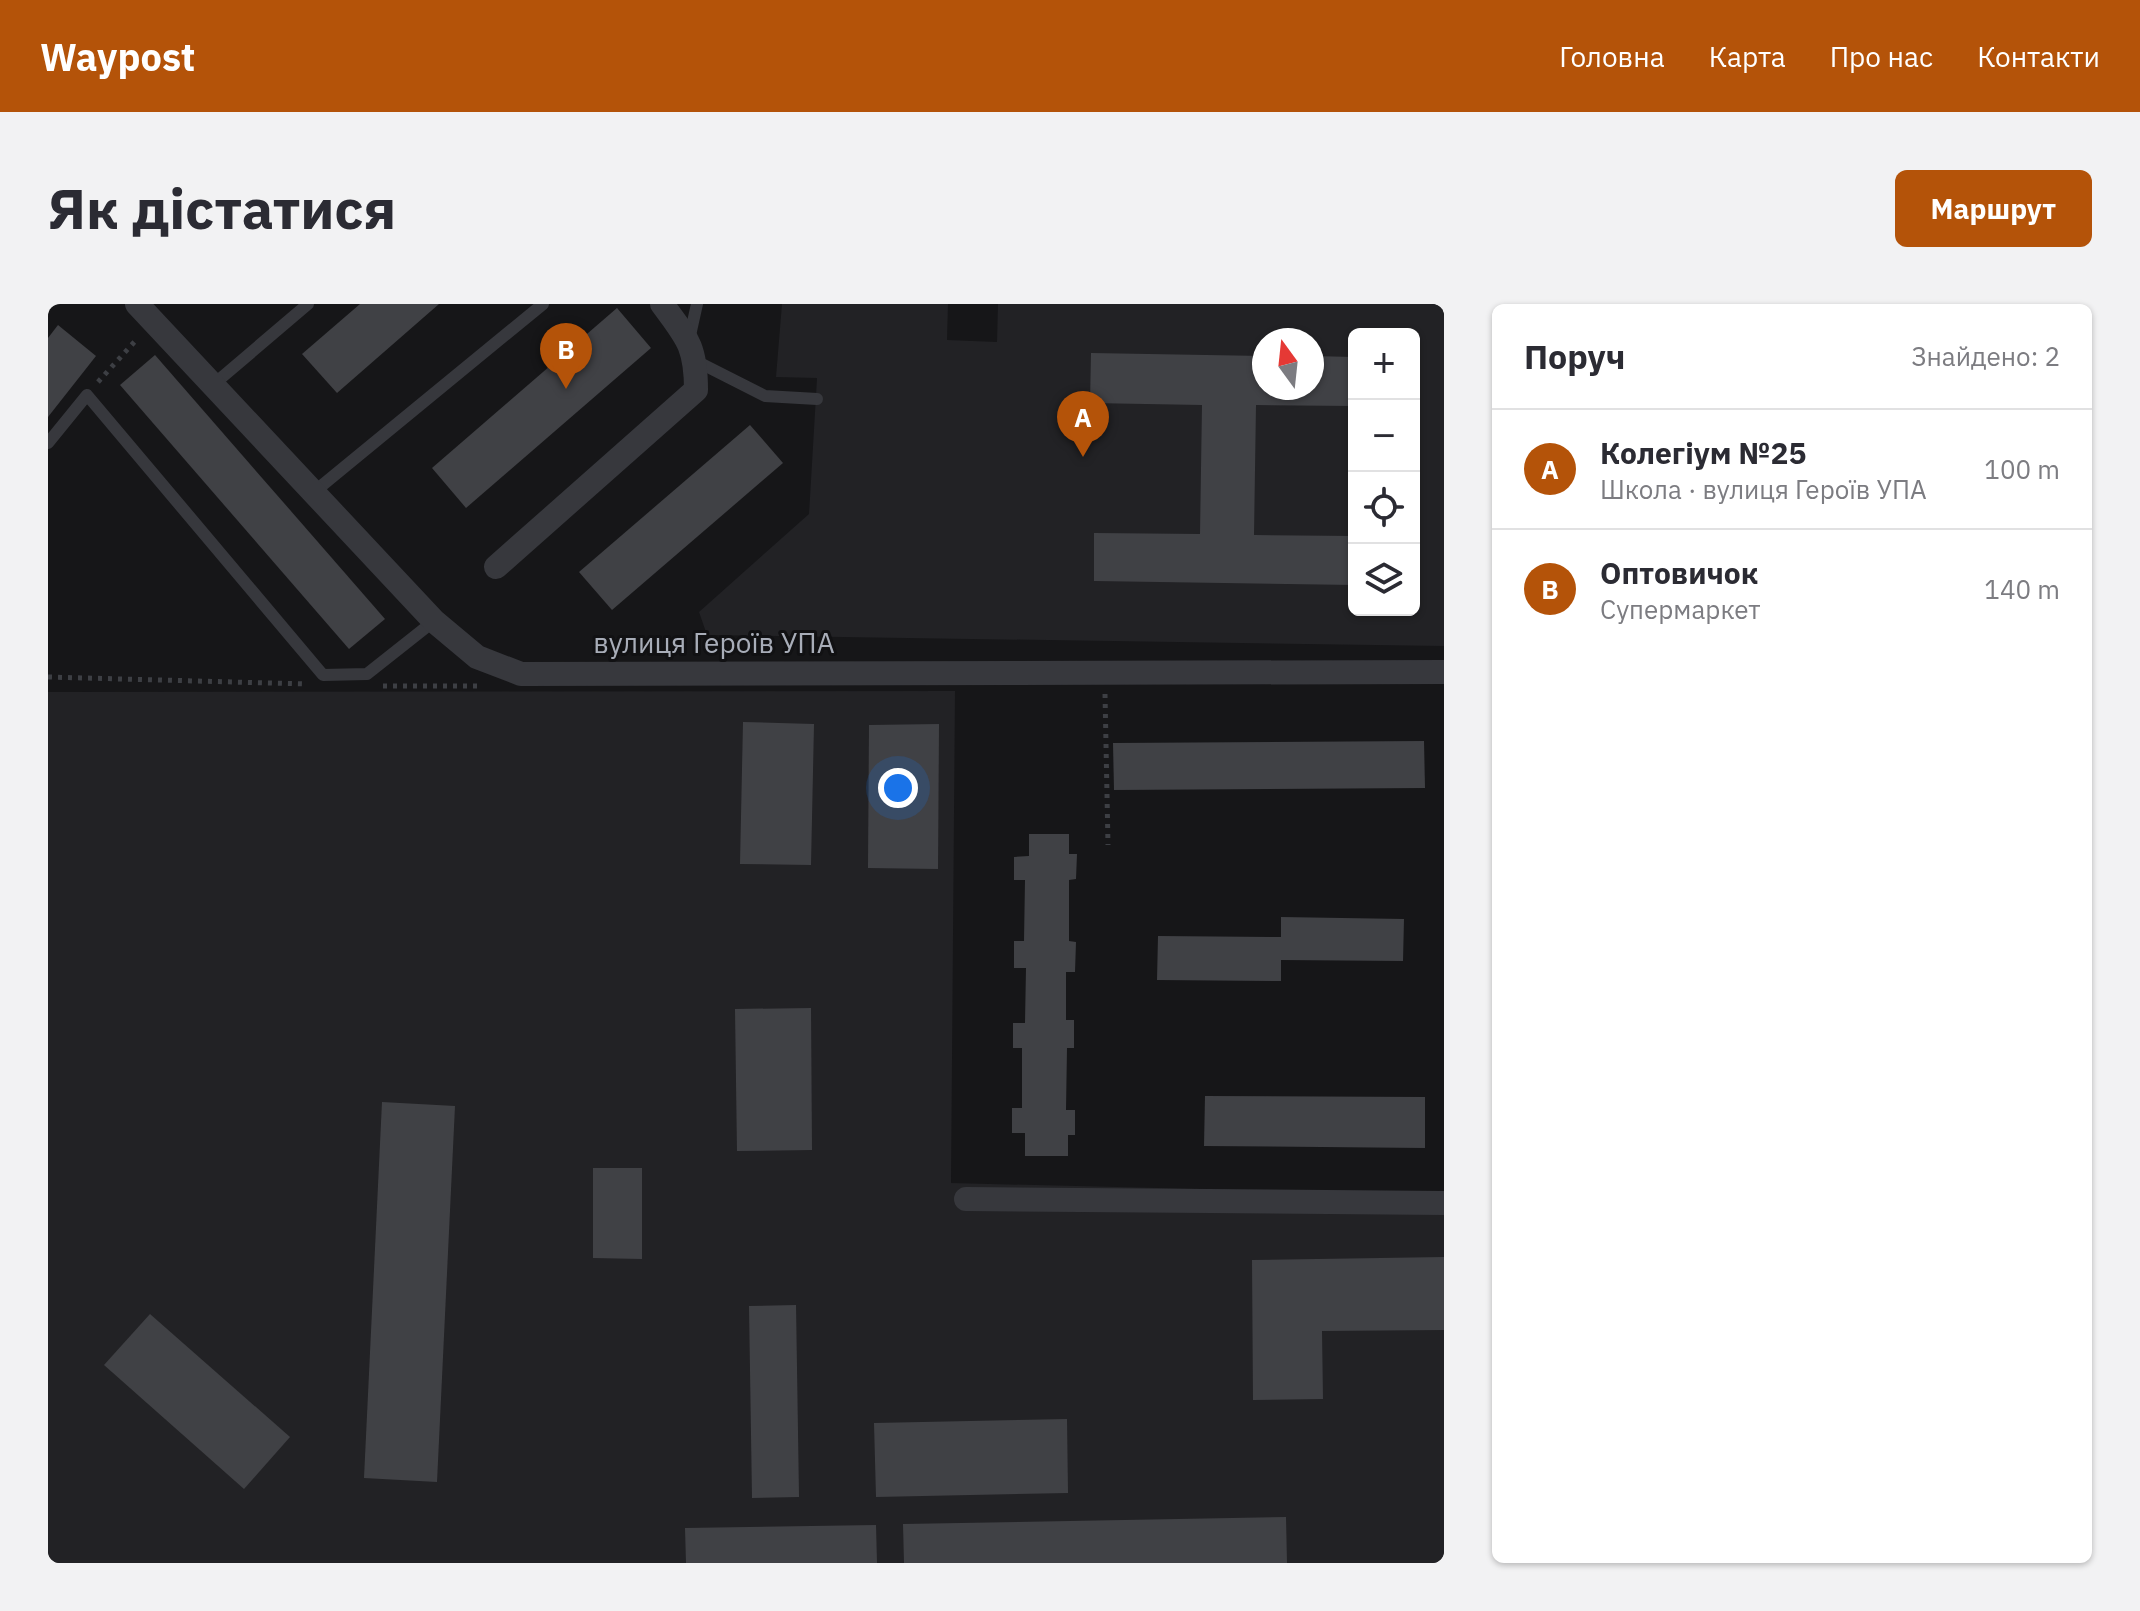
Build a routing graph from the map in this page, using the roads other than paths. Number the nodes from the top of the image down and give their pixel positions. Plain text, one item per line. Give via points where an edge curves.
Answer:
1 (308, 304) edge
2 (543, 304) edge
3 (662, 304) edge
4 (697, 304) edge
5 (146, 312) edge
6 (693, 351) junction
7 (214, 384) junction
8 (817, 399) dead end
9 (48, 443) edge
10 (314, 492) junction
11 (496, 567) dead end
12 (434, 621) junction
13 (1444, 672) edge
14 (966, 1199) dead end
15 (1444, 1203) edge

1 - 7 lane
2 - 10 lane
3 - 6 street
4 - 6 lane
5 - 7 street, вулиця Героїв УПА
6 - 8 lane via 765,396
6 - 11 street via 696,390
7 - 10 street, вулиця Героїв УПА
9 - 12 lane via 87,395 323,675 367,674
10 - 12 street, вулиця Героїв УПА
12 - 13 street, вулиця Героїв УПА via 477,657 521,674
14 - 15 street

